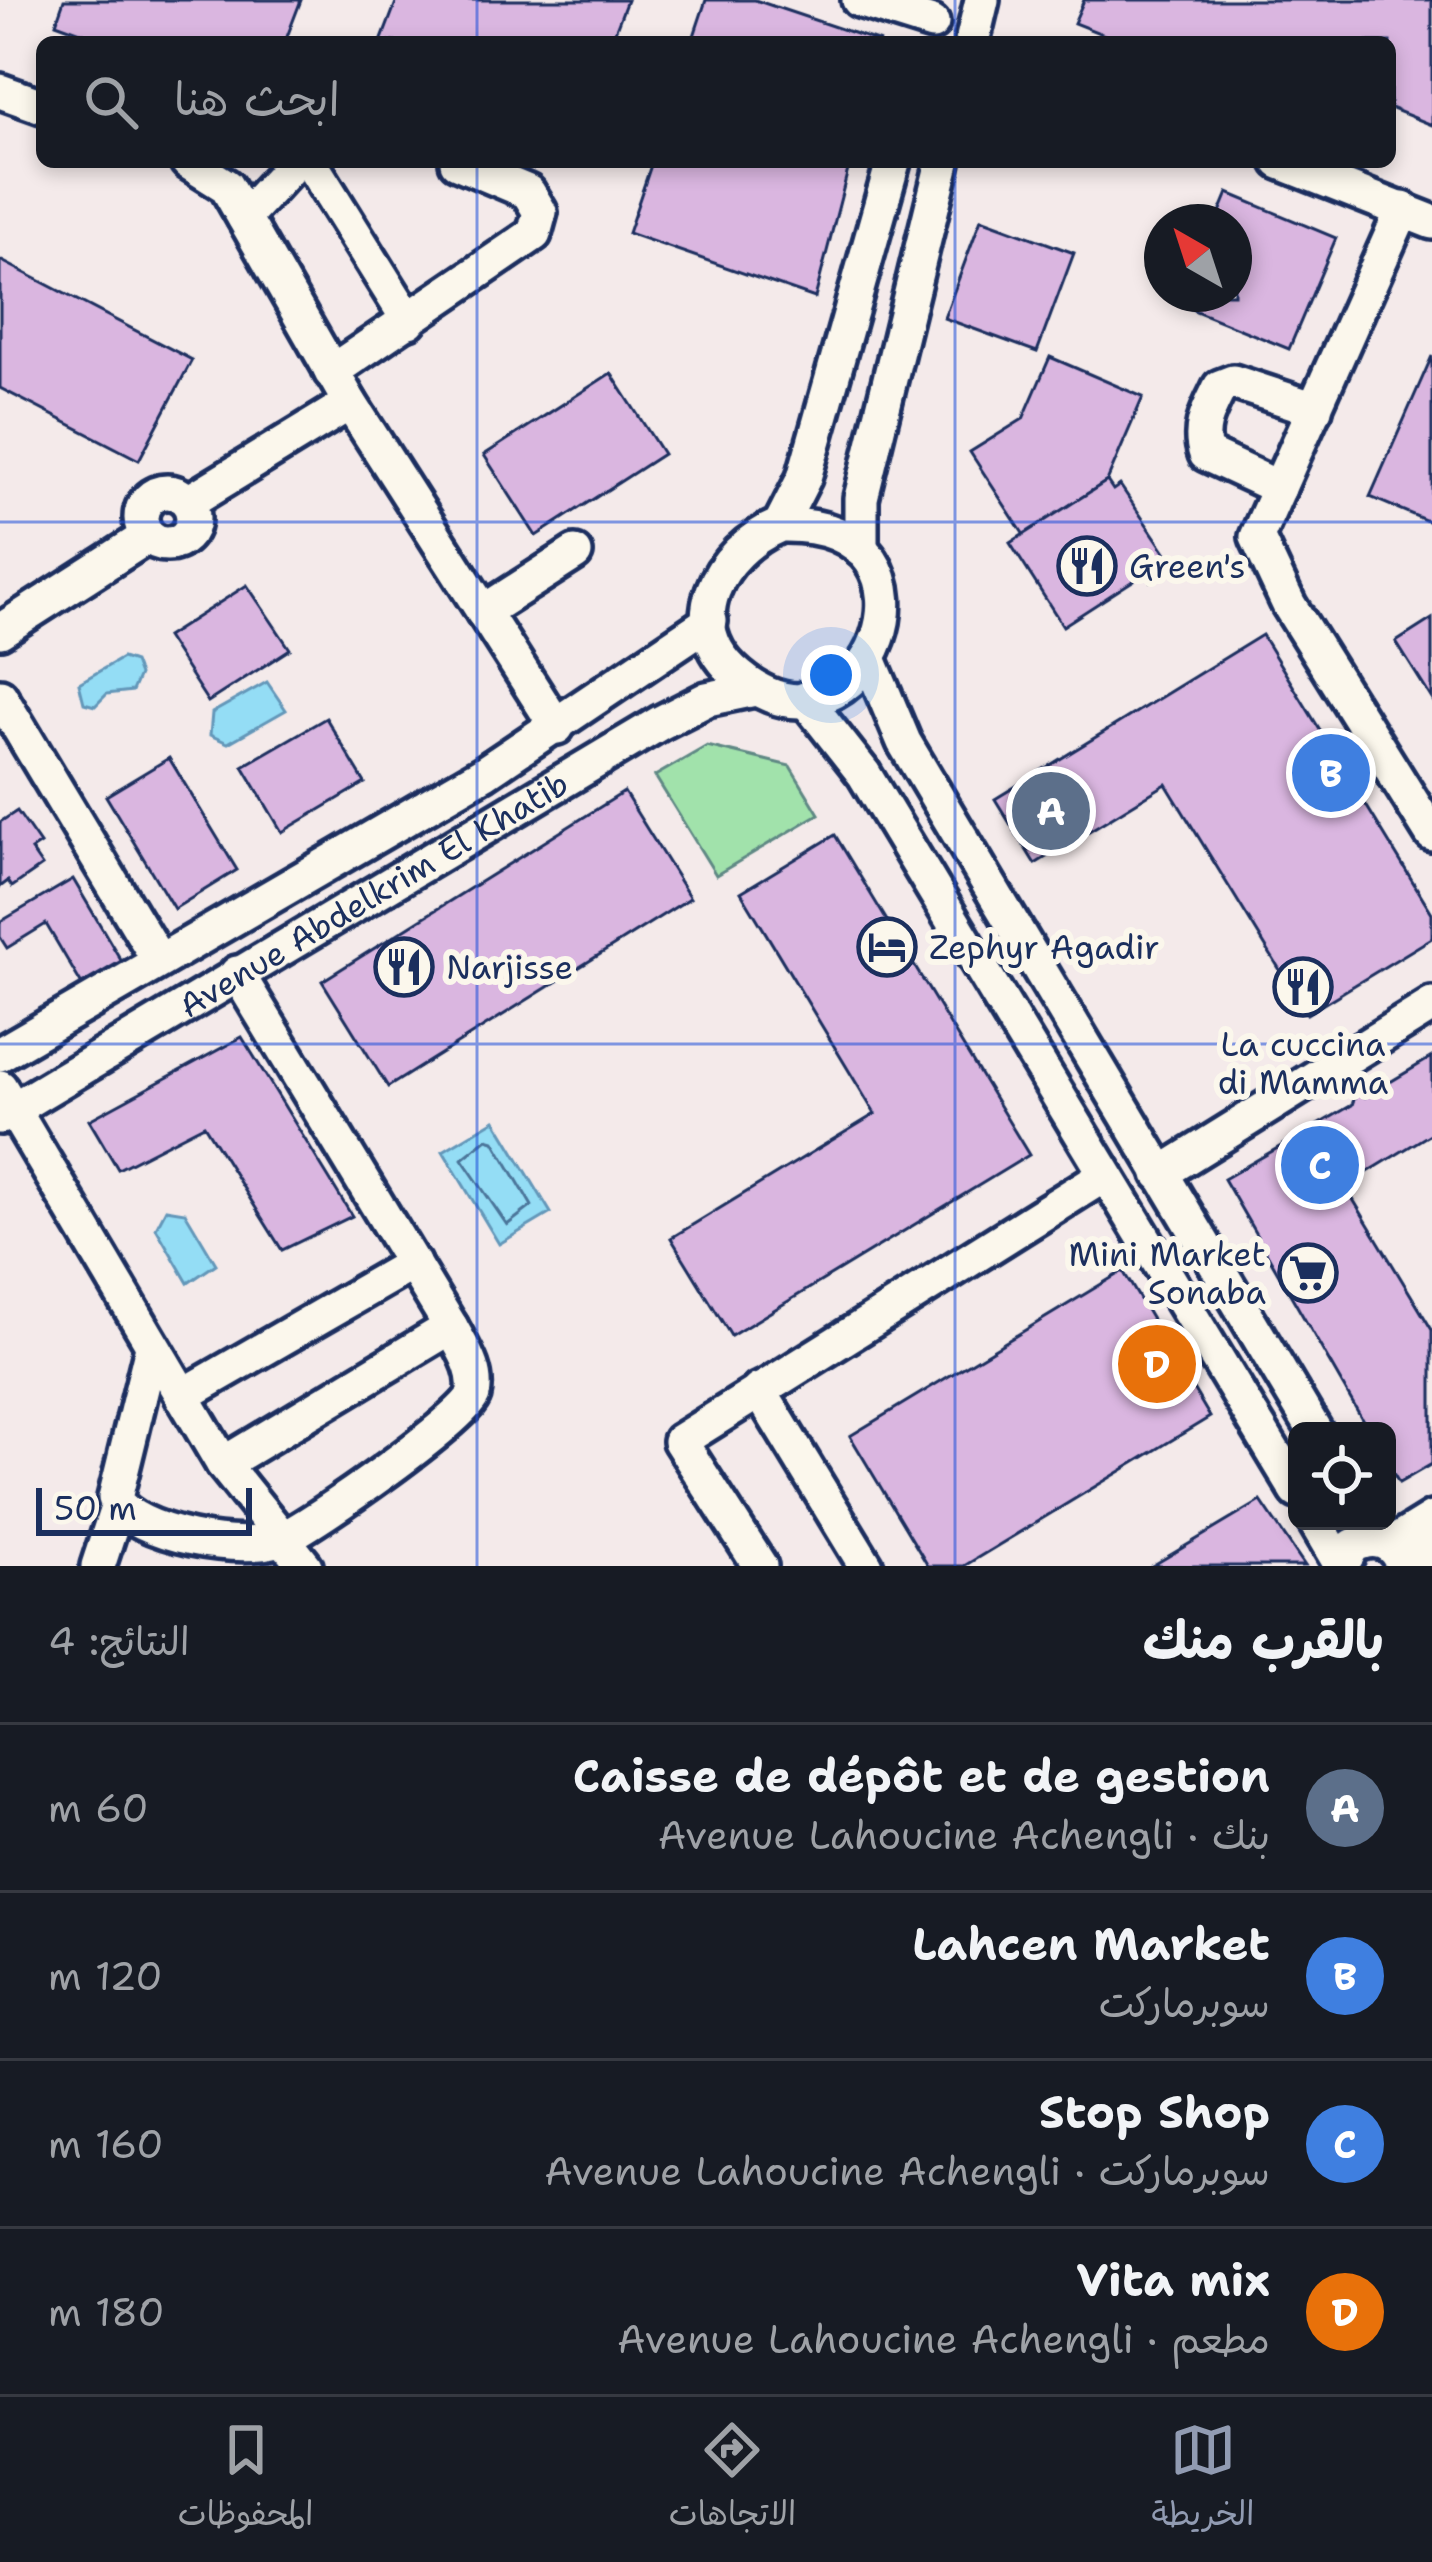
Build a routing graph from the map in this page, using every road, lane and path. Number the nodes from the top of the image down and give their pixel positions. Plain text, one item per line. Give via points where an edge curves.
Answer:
1 (859, 0) edge
2 (982, 0) edge
3 (932, 22) edge
4 (973, 36) edge
5 (0, 91) edge
6 (36, 104) edge
7 (201, 168) edge
8 (289, 168) edge
9 (314, 168) edge
10 (471, 168) edge
11 (891, 168) edge
12 (942, 168) edge
13 (1295, 168) edge
14 (1418, 216) edge
15 (244, 217) junction
16 (410, 321) junction
17 (331, 372) junction
18 (350, 403) junction
19 (1315, 409) junction
20 (1279, 488) junction
21 (780, 525) junction
22 (861, 550) junction
23 (575, 553) dead end
24 (483, 612) junction
25 (710, 621) junction
26 (0, 631) edge
27 (870, 661) junction
28 (755, 689) junction
29 (0, 696) edge
30 (805, 699) junction
31 (557, 727) junction
32 (12, 746) edge
33 (1432, 833) edge
34 (158, 959) junction
35 (237, 973) junction
36 (1432, 1005) edge
37 (0, 1054) edge
38 (4, 1105) edge
39 (1160, 1174) junction
40 (1103, 1176) junction
41 (413, 1263) junction
42 (451, 1327) junction
43 (152, 1347) junction
44 (759, 1390) junction
45 (182, 1396) junction
46 (1310, 1422) edge
47 (224, 1464) junction
48 (1288, 1476) edge
49 (118, 1505) junction
50 (1432, 1519) edge
51 (1320, 1530) edge
52 (282, 1539) junction
53 (1392, 1548) edge
54 (1432, 1549) edge
55 (1341, 1565) edge
56 (98, 1566) edge
57 (305, 1566) edge
58 (760, 1566) edge
59 (866, 1566) edge

1 - 3 street
2 - 4 street
5 - 6 street
7 - 15 street
8 - 15 street
9 - 16 street
10 - 16 street via 528,192 539,223 526,243
11 - 21 street via 804,478
12 - 22 street via 861,498
13 - 14 street
14 - 19 street
15 - 17 street
16 - 17 street
17 - 18 street
18 - 24 street
18 - 26 street via 188,502 194,520 186,536 168,544 148,536
19 - 20 street
19 - 20 street via 1233,382 1211,405 1202,428 1206,454
20 - 33 street via 1257,537 1289,604
21 - 22 street via 837,532
21 - 25 street via 726,560 712,588
22 - 27 street via 886,603
23 - 24 street
24 - 31 street
25 - 28 street via 717,648
25 - 31 street, Avenue Abdelkrim El Khatib
27 - 30 street via 840,689
27 - 39 street via 904,742
28 - 30 street
28 - 35 street, Avenue Abdelkrim El Khatib via 707,699 660,723
29 - 32 street
30 - 40 street via 864,774
31 - 34 street, Avenue Abdelkrim El Khatib via 346,857
32 - 34 street
34 - 37 street, Avenue Abdelkrim El Khatib
35 - 38 street, Avenue Abdelkrim El Khatib
35 - 41 street
36 - 39 street
38 - 43 street
39 - 46 street
40 - 44 street
40 - 48 street
41 - 42 street
41 - 45 street
42 - 47 street
42 - 52 street via 475,1380 470,1405
43 - 45 street
43 - 49 street via 116,1485
44 - 58 street via 680,1441
44 - 59 street
45 - 47 street
47 - 52 street
49 - 52 street via 132,1518 230,1546
49 - 56 street
50 - 53 street
51 - 55 street
52 - 57 street
53 - 54 street
53 - 55 street via 1364,1540

